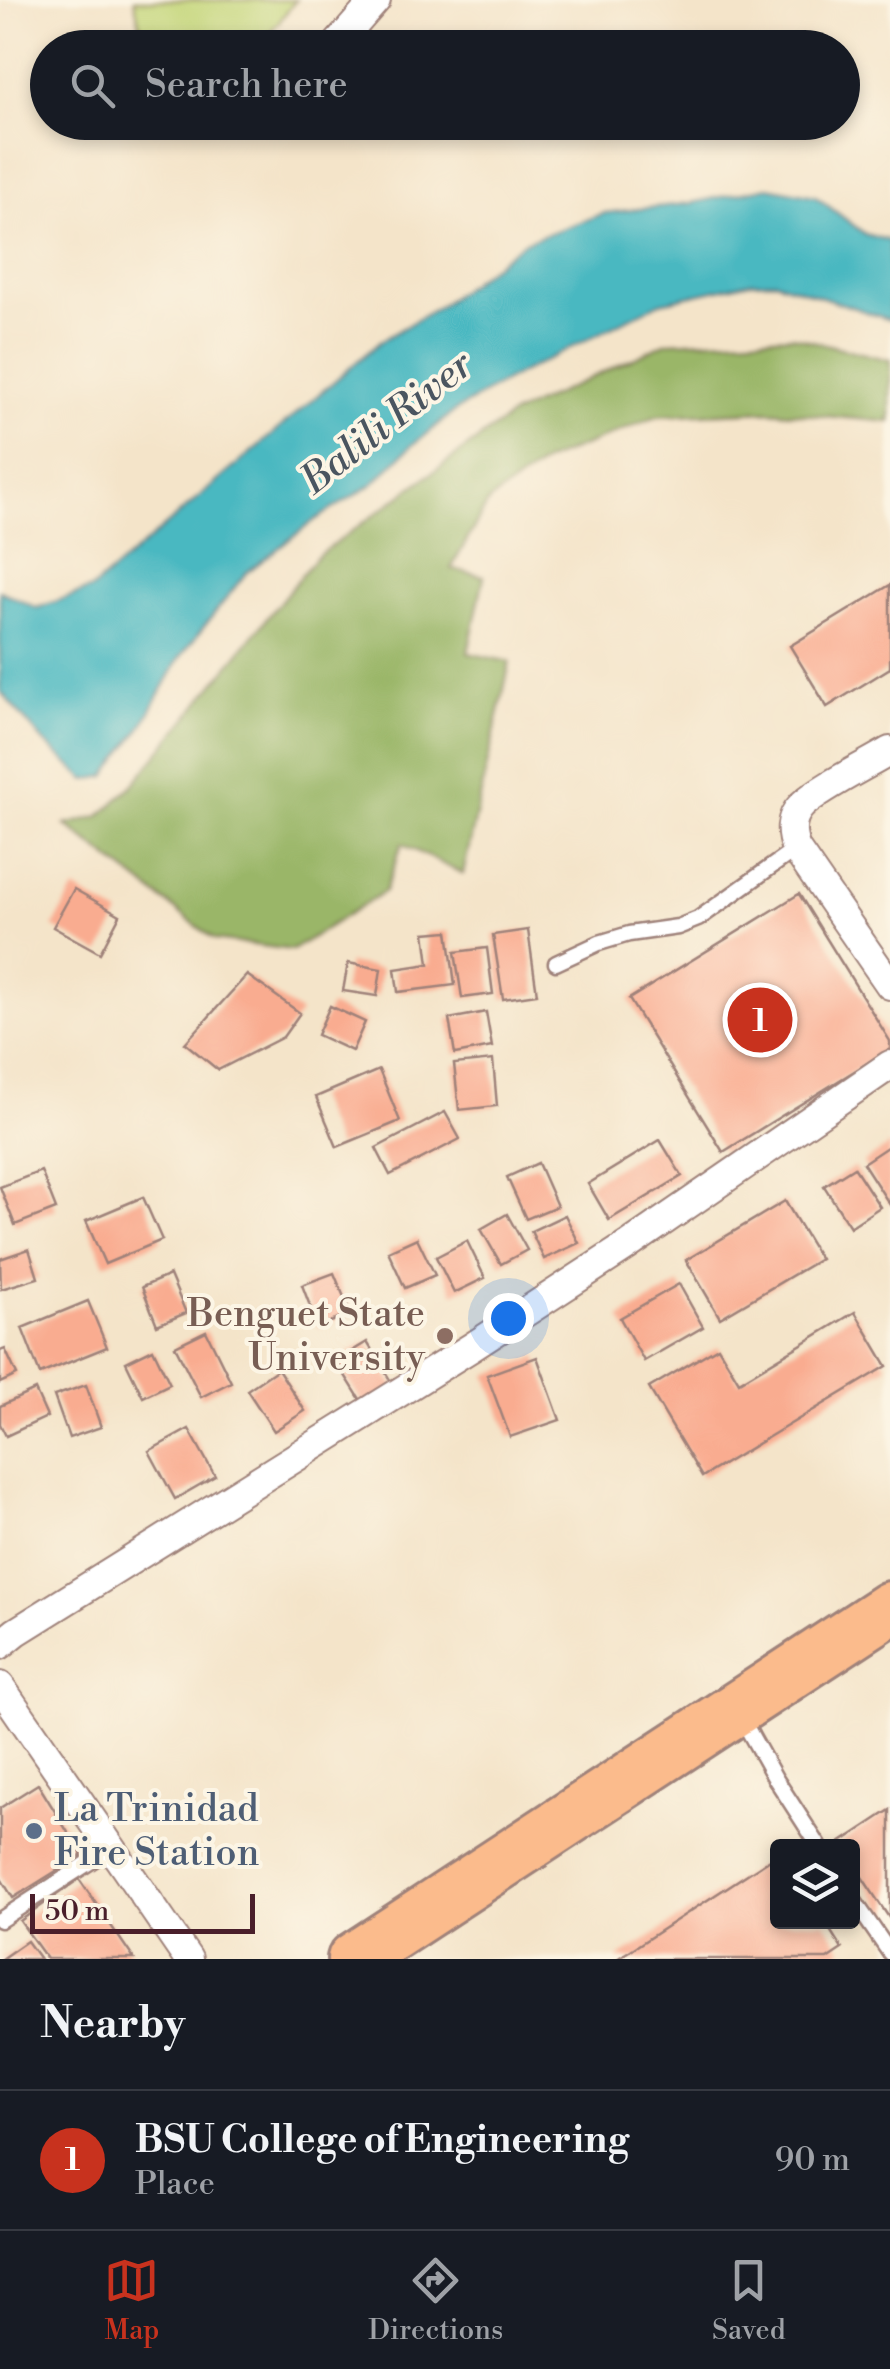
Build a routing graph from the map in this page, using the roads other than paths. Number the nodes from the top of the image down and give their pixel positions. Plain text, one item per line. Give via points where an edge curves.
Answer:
1 (376, 0) edge
2 (350, 30) edge
3 (890, 751) edge
4 (796, 849) junction
5 (556, 963) dead end
6 (890, 985) edge
7 (890, 1065) edge
8 (887, 1617) edge
9 (0, 1646) edge
10 (0, 1686) edge
11 (736, 1709) junction
12 (814, 1839) edge
13 (113, 1848) junction
14 (860, 1910) edge
15 (0, 1920) edge
16 (890, 1953) edge
17 (188, 1959) edge
18 (354, 1959) edge

1 - 2 street
3 - 4 street via 801,806 792,822
4 - 5 lane via 698,919 628,934
4 - 6 street
7 - 9 street via 627,1246
8 - 11 highway
10 - 13 street
11 - 12 lane
11 - 18 highway
13 - 15 lane
13 - 17 street
14 - 16 lane

